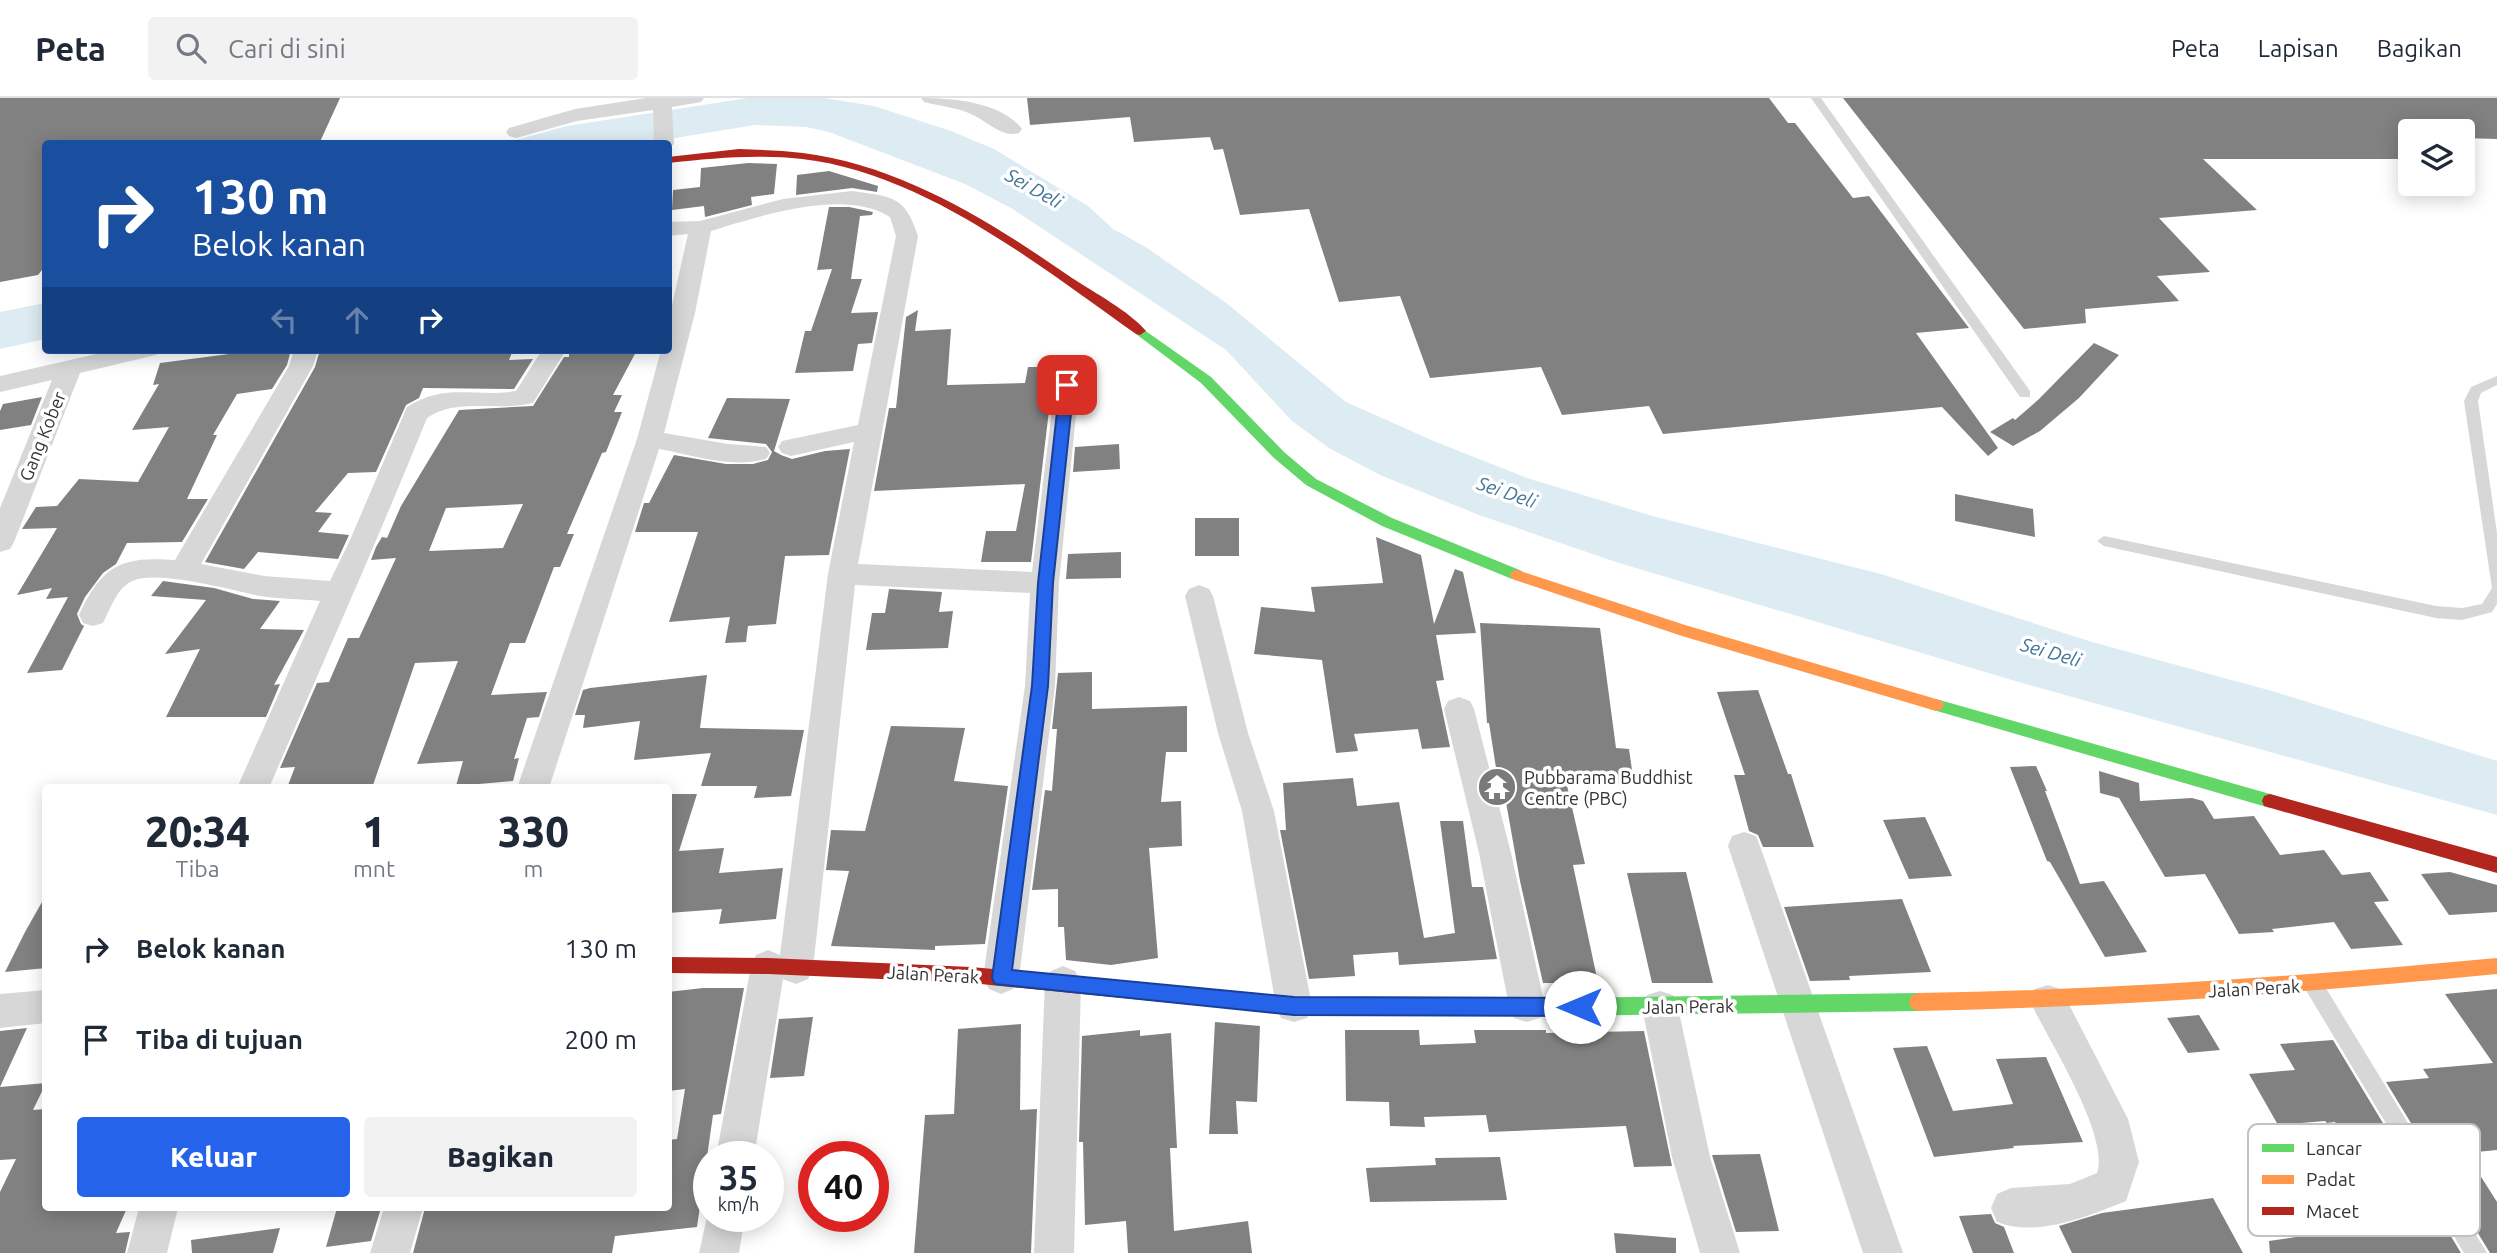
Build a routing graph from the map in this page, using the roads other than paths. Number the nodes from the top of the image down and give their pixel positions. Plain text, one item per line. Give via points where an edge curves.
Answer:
1 (694, 98) edge
2 (931, 98) edge
3 (1816, 98) edge
4 (660, 103) edge
5 (1012, 129) dead end
6 (516, 132) dead end
7 (664, 140) edge
8 (672, 159) edge
9 (701, 227) junction
10 (672, 229) edge
11 (131, 354) edge
12 (305, 354) edge
13 (551, 354) edge
14 (69, 369) junction
15 (2497, 380) edge
16 (0, 384) edge
17 (1067, 385) dead end
18 (2025, 394) dead end
19 (869, 431) junction
20 (650, 439) junction
21 (791, 447) dead end
22 (757, 453) dead end
23 (2104, 541) dead end
24 (0, 542) edge
25 (183, 571) junction
26 (842, 575) junction
27 (1045, 583) junction
28 (2497, 584) edge
29 (338, 592) junction
30 (2497, 592) edge
31 (1199, 596) dead end
32 (93, 615) dead end
33 (1459, 709) dead end
34 (255, 784) edge
35 (534, 784) edge
36 (1744, 846) dead end
37 (2497, 865) edge
38 (672, 965) edge
39 (2497, 966) edge
40 (782, 967) junction
41 (1001, 978) junction
42 (1063, 982) junction
43 (2312, 984) junction
44 (2048, 1001) junction
45 (1796, 1003) junction
46 (42, 1006) edge
47 (1294, 1006) junction
48 (1527, 1006) junction
49 (1660, 1007) junction
50 (0, 1011) edge
51 (2397, 1124) edge
52 (739, 1141) edge
53 (2011, 1208) dead end
54 (158, 1211) edge
55 (403, 1211) edge
56 (722, 1232) edge
57 (2466, 1236) edge
58 (147, 1253) edge
59 (390, 1253) edge
60 (719, 1253) edge
61 (1054, 1253) edge
62 (1720, 1253) edge
63 (1883, 1253) edge
64 (2476, 1253) edge

1 - 4 street
2 - 5 street via 979,110
3 - 18 lane
4 - 6 street via 575,115
4 - 7 street
8 - 37 street via 790,152 860,164 913,185 1016,244 1184,363 1226,397 1294,471 1331,494 1467,556 1713,639 1979,719
9 - 10 street
9 - 19 street via 789,204 848,197 882,203 904,216 907,236
9 - 20 street
11 - 14 street
12 - 25 street
13 - 29 street via 524,397 443,399 416,413
14 - 16 street
14 - 24 street, Gang Kober
15 - 28 lane via 2476,390 2471,401
17 - 27 street
19 - 21 street
19 - 26 street
20 - 22 street via 728,453
20 - 35 street
23 - 30 lane via 2436,612 2462,614 2487,608
25 - 29 street via 264,586
25 - 32 street via 140,568 124,572 99,600
26 - 27 street
26 - 40 street
27 - 41 street via 1040,686
29 - 34 street
31 - 47 street via 1258,811
33 - 48 street
36 - 45 street
38 - 40 street, Jalan Perak
39 - 43 street, Jalan Perak
40 - 41 street, Jalan Perak
40 - 52 street
41 - 42 street, Jalan Perak
42 - 47 street, Jalan Perak
42 - 61 street
43 - 44 street, Jalan Perak
43 - 51 lane
44 - 45 street, Jalan Perak
44 - 53 street via 2109,1119 2120,1162 2112,1187 2070,1203
45 - 49 street, Jalan Perak
45 - 63 street
46 - 50 street
47 - 48 street, Jalan Perak
48 - 49 street, Jalan Perak
49 - 62 street via 1691,1157
54 - 58 street
55 - 59 street
56 - 60 street
57 - 64 lane

